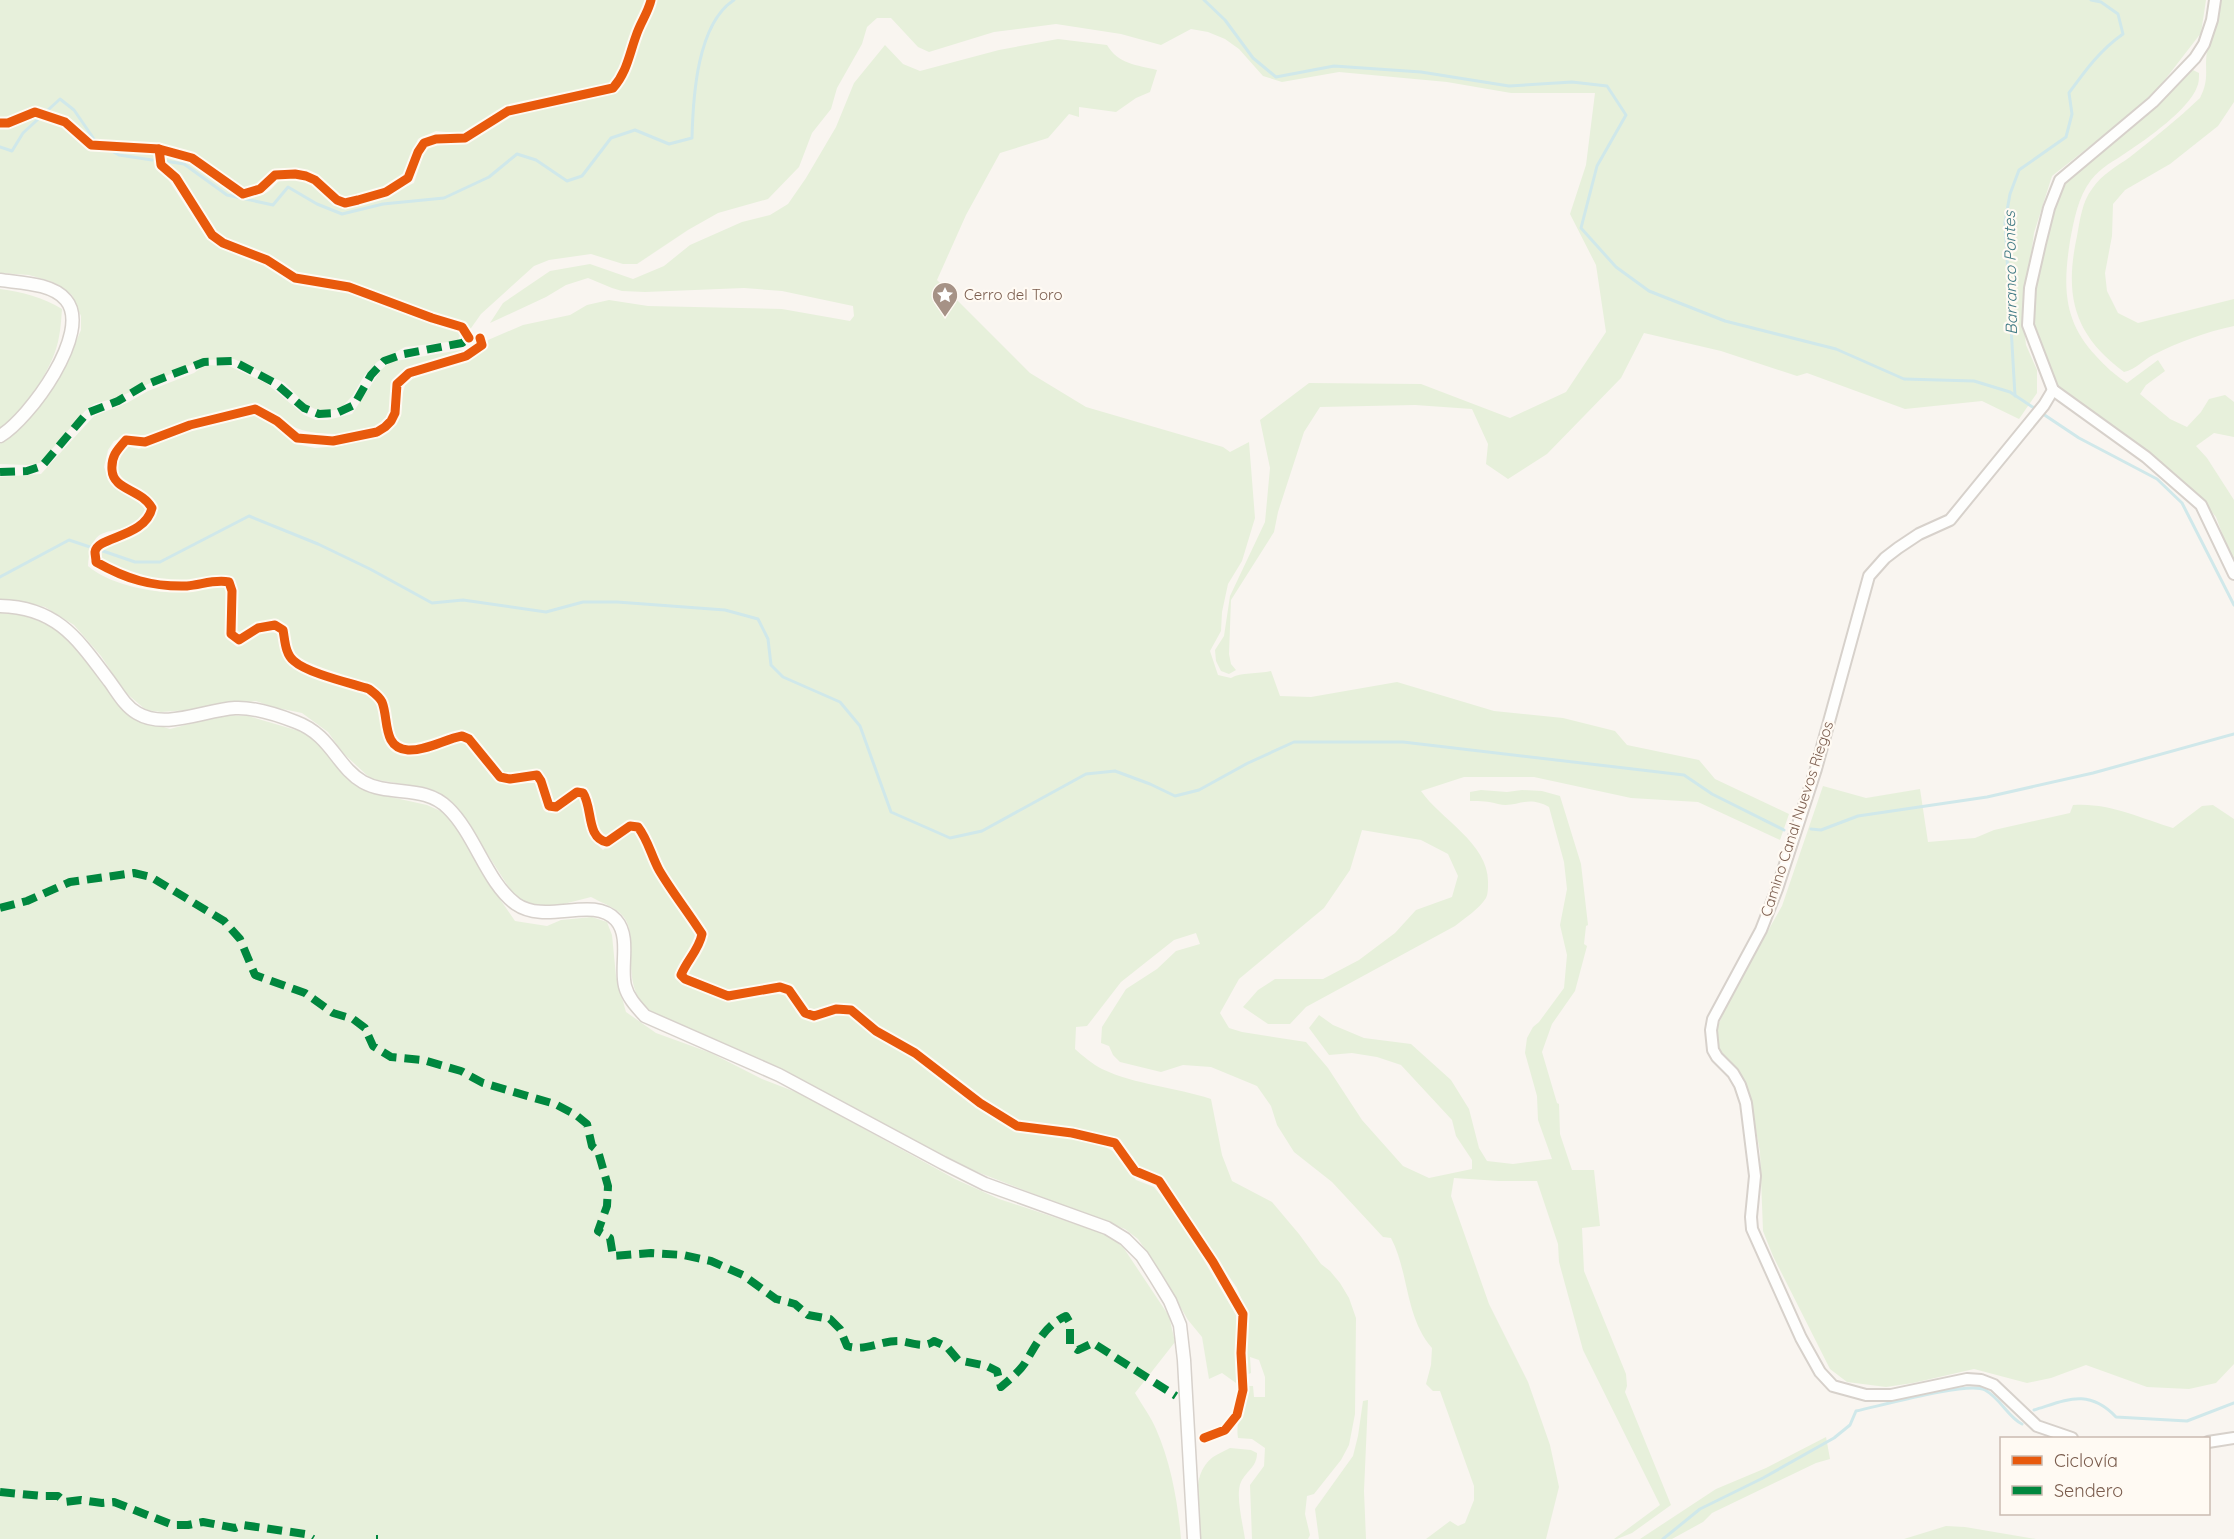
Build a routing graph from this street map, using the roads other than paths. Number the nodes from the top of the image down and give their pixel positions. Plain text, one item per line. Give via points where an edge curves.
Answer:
1 (2215, 0) edge
2 (0, 280) edge
3 (2053, 390) junction
4 (0, 436) edge
5 (2234, 574) edge
6 (0, 606) edge
7 (2069, 1437) edge
8 (2234, 1438) edge
9 (2210, 1442) edge
10 (1194, 1539) edge

1 - 3 street via 2204,44 2195,58 2153,102 2060,180 2049,208 2030,288 2028,325
2 - 4 street via 51,289 66,299 73,312 73,329 68,347 35,402 21,420
3 - 5 street via 2145,457 2201,505
3 - 7 street, Camino Canal Nuevos Riegos via 1950,520 1898,548 1869,576 1816,769 1777,889 1761,930 1713,1019 1711,1041 1717,1057 1740,1085 1746,1103 1754,1162 1751,1217 1756,1239 1820,1372 1833,1386 1866,1395 1891,1395 1967,1379 1981,1380 1994,1385 2037,1426
6 - 10 street via 49,617 64,626 124,702 149,718 165,720 237,708 297,722 326,741 362,782 433,797 459,819 504,892 517,904 547,913 609,913 623,937 625,987 645,1016 779,1075 985,1184 1107,1228 1125,1239 1142,1256 1180,1325
8 - 9 street

